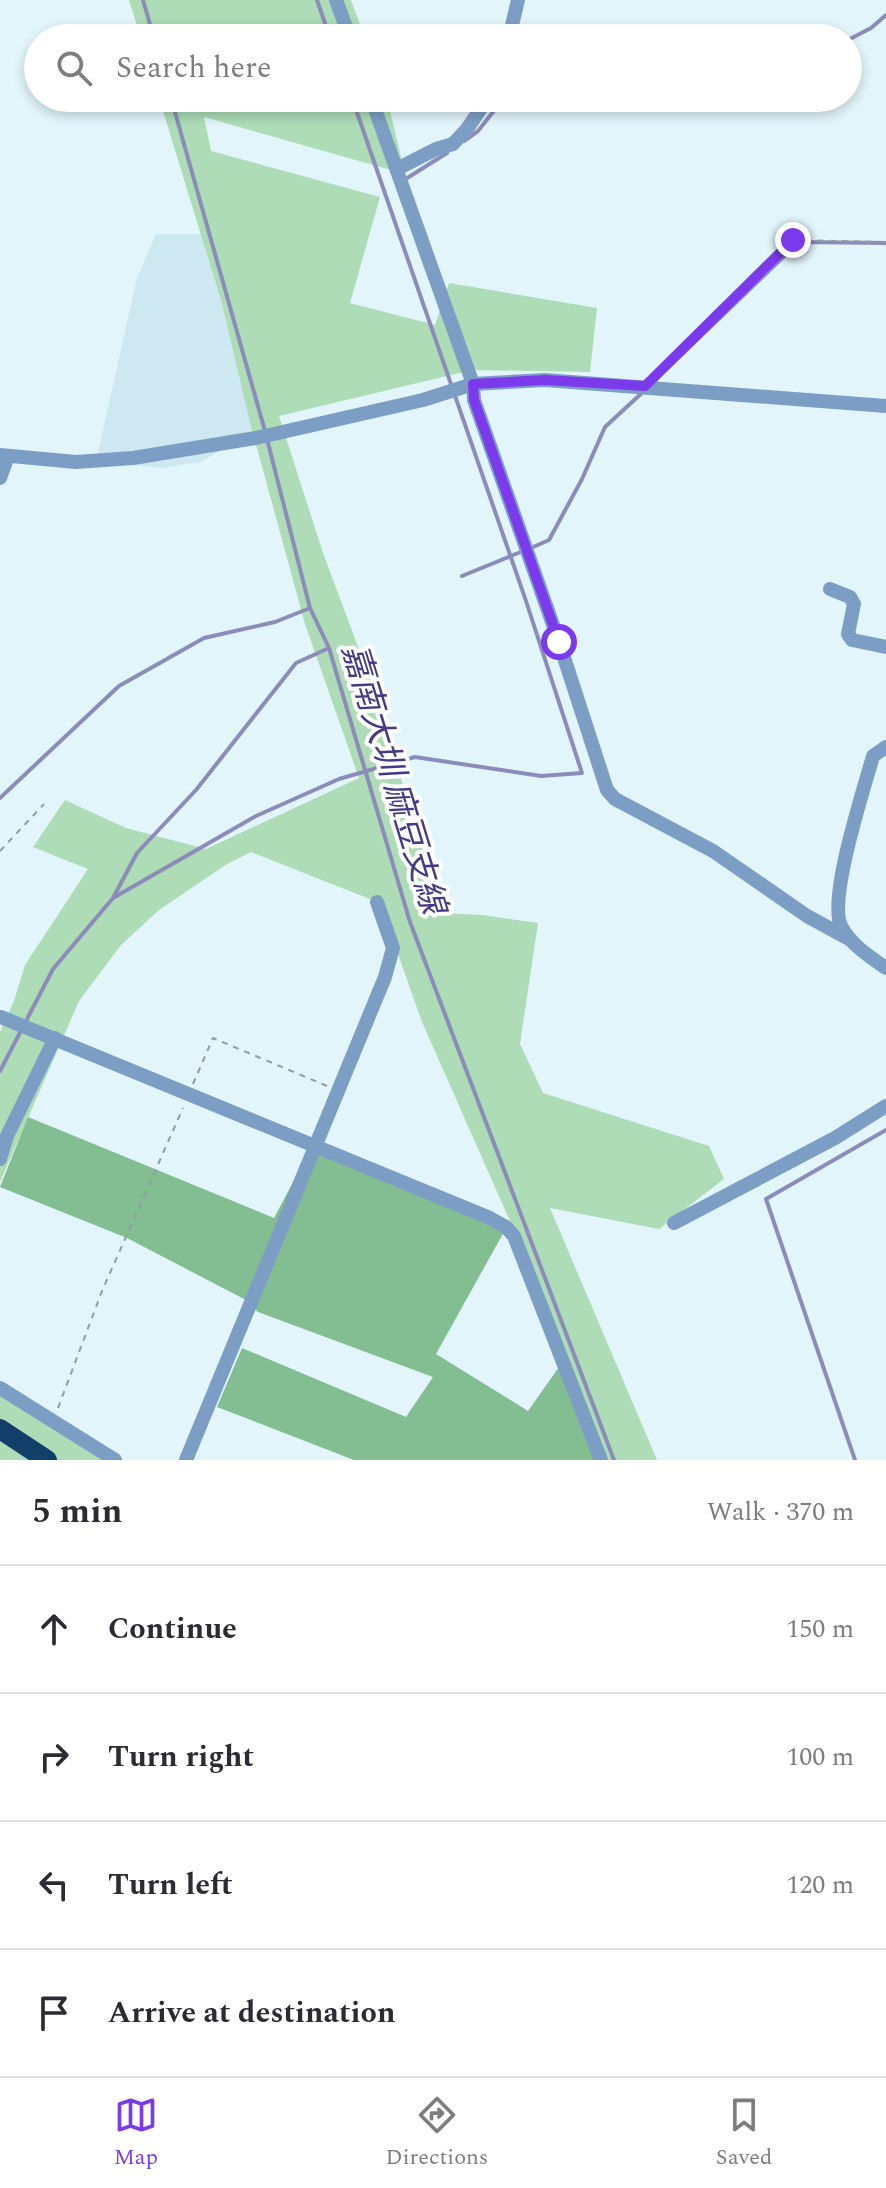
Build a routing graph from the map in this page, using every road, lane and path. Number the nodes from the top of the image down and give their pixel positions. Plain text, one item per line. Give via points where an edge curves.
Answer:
1 (336, 0) edge
2 (518, 0) edge
3 (345, 24) edge
4 (512, 24) edge
5 (376, 112) edge
6 (479, 112) edge
7 (397, 169) junction
8 (886, 242) edge
9 (473, 384) junction
10 (645, 386) junction
11 (886, 406) edge
12 (4, 455) edge
13 (0, 478) edge
14 (830, 589) dead end
15 (886, 647) edge
16 (886, 747) edge
17 (44, 804) dead end
18 (0, 851) edge
19 (377, 902) dead end
20 (851, 940) junction
21 (886, 968) edge
22 (0, 1018) edge
23 (55, 1038) junction
24 (339, 1091) junction
25 (189, 1094) junction
26 (886, 1106) edge
27 (316, 1147) junction
28 (0, 1159) edge
29 (674, 1223) dead end
30 (0, 1388) edge
31 (54, 1421) junction
32 (0, 1429) edge
33 (47, 1460) edge
34 (115, 1460) edge
35 (186, 1460) edge
36 (601, 1460) edge

1 - 3 lane
2 - 4 lane
5 - 7 lane
6 - 7 lane via 453,144
7 - 9 lane
8 - 10 path via 793,240
9 - 10 lane via 545,380
9 - 12 lane via 256,438 133,458 76,462
9 - 20 lane via 474,400 607,790
10 - 11 lane
12 - 13 lane
14 - 15 lane via 854,604 848,634 852,640
16 - 20 lane via 873,756 838,903 840,924
17 - 18 path
19 - 24 lane via 393,948
20 - 21 lane
22 - 23 lane
23 - 25 lane
23 - 28 lane
24 - 25 path via 213,1038
24 - 27 lane
25 - 27 lane
25 - 31 path via 90,1322
26 - 29 lane
27 - 35 lane
27 - 36 lane via 506,1227 514,1236
30 - 31 lane
31 - 34 lane
32 - 33 highway

